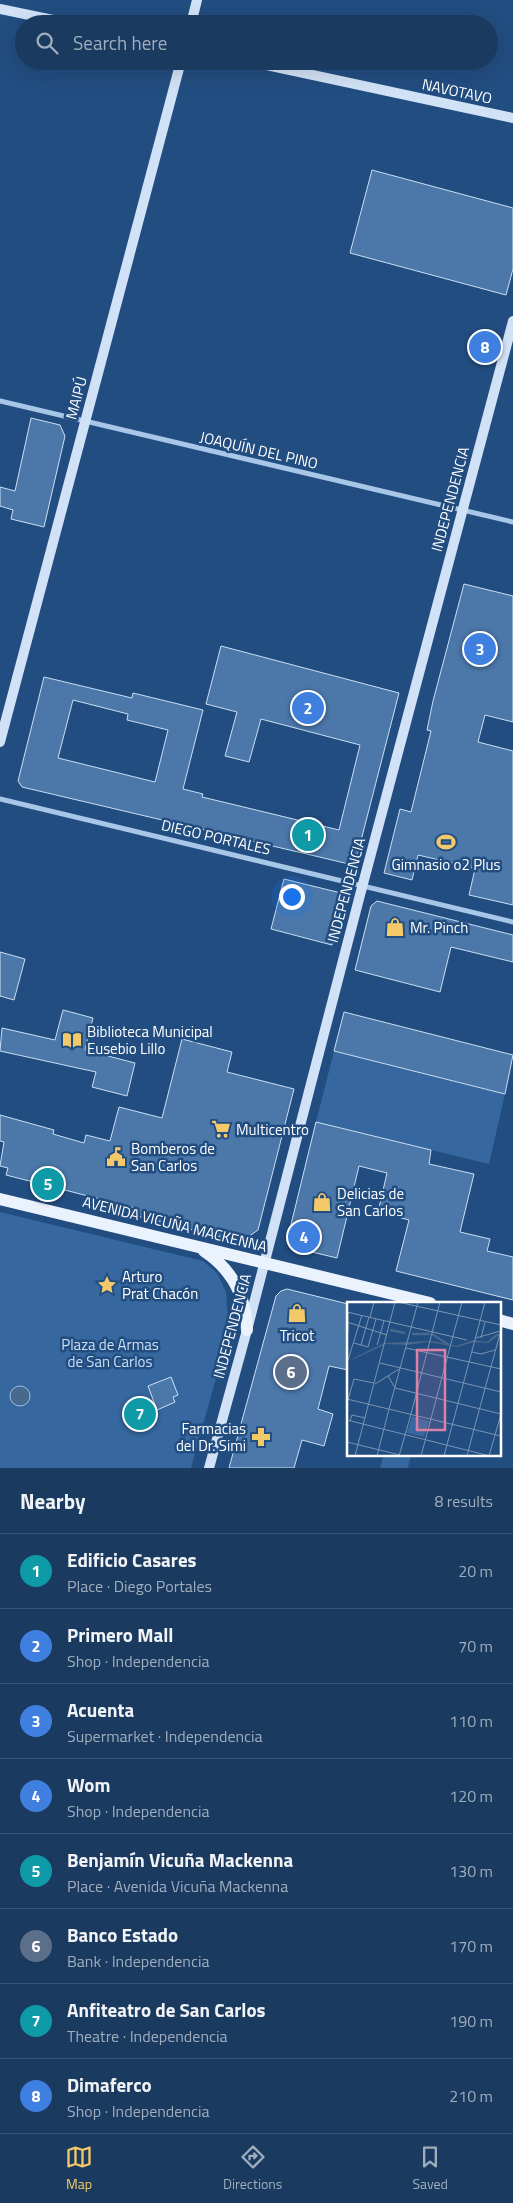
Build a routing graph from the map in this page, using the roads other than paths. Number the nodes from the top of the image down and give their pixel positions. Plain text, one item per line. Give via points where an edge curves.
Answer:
1 (197, 0) edge
2 (0, 8) edge
3 (32, 15) edge
4 (193, 15) edge
5 (179, 70) edge
6 (290, 70) edge
7 (513, 118) edge
8 (513, 321) edge
9 (0, 401) edge
10 (85, 422) junction
11 (463, 510) junction
12 (513, 522) edge
13 (0, 742) edge
14 (0, 799) edge
15 (363, 885) junction
16 (513, 922) edge
17 (0, 1198) edge
18 (186, 1244) junction
19 (265, 1262) junction
20 (426, 1302) edge
21 (500, 1320) edge
22 (513, 1324) edge
23 (247, 1330) junction
24 (209, 1468) edge

1 - 4 street
2 - 3 street
5 - 10 street, MAIPÚ
6 - 7 street, NAVOTAVO
8 - 11 street, INDEPENDENCIA
9 - 10 street, JOAQUÍN DEL PINO
10 - 11 street, JOAQUÍN DEL PINO
10 - 13 street, MAIPÚ
11 - 12 street, JOAQUÍN DEL PINO
11 - 15 street, INDEPENDENCIA
14 - 15 street, DIEGO PORTALES
15 - 16 street, DIEGO PORTALES
15 - 19 street, INDEPENDENCIA
17 - 18 main road, AVENIDA VICUÑA MACKENNA
18 - 19 main road, AVENIDA VICUÑA MACKENNA
18 - 23 main road via 213,1257 234,1280 244,1303
19 - 20 main road, AVENIDA VICUÑA MACKENNA
19 - 23 street, INDEPENDENCIA
21 - 22 main road
23 - 24 street, INDEPENDENCIA

